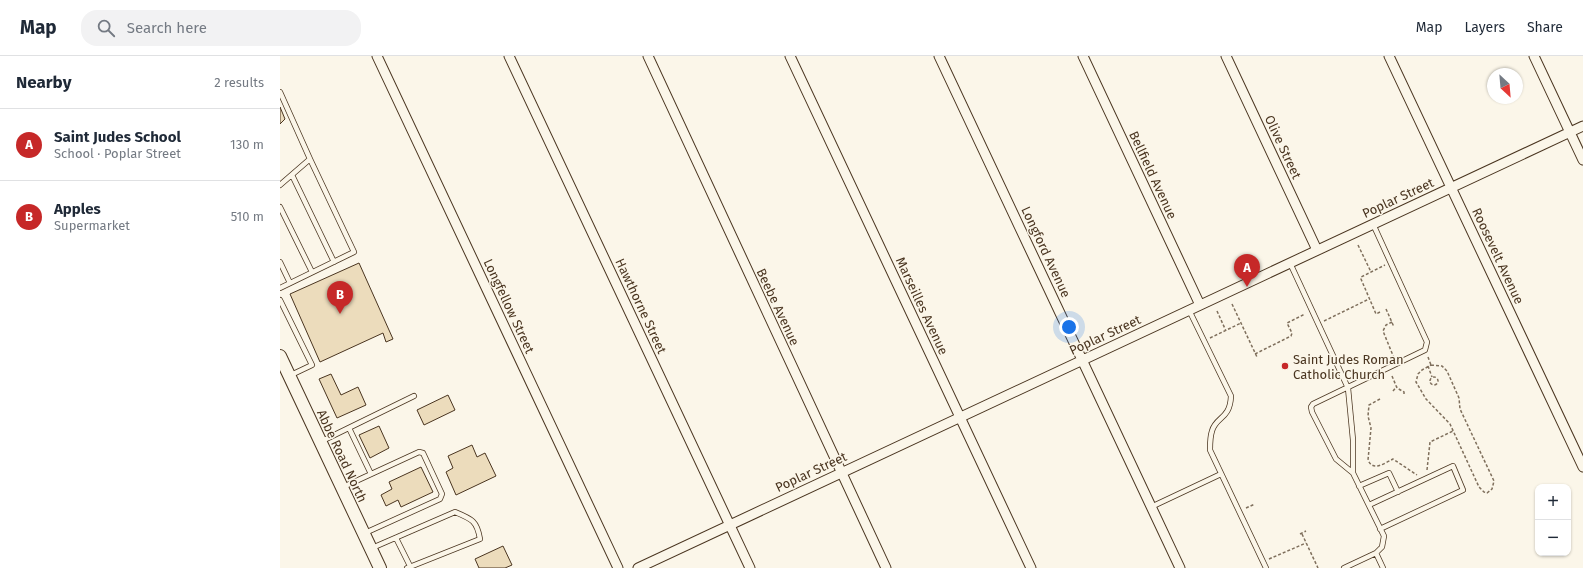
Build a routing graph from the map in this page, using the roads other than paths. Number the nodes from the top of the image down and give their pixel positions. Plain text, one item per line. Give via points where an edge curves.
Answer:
1 (377, 56) edge
2 (509, 56) edge
3 (648, 56) edge
4 (790, 56) edge
5 (939, 56) edge
6 (1083, 56) edge
7 (1226, 56) edge
8 (1390, 56) edge
9 (1534, 56) edge
10 (280, 92) edge
11 (1583, 126) edge
12 (1570, 132) junction
13 (310, 159) junction
14 (1583, 160) edge
15 (292, 175) junction
16 (280, 185) edge
17 (1451, 187) junction
18 (280, 207) edge
19 (1373, 224) junction
20 (1317, 250) junction
21 (280, 262) edge
22 (334, 262) junction
23 (1290, 263) junction
24 (312, 272) junction
25 (290, 283) junction
26 (280, 288) edge
27 (280, 300) edge
28 (1200, 305) junction
29 (1189, 310) junction
30 (280, 356) edge
31 (1082, 360) junction
32 (289, 376) junction
33 (1348, 388) junction
34 (414, 396) dead end
35 (960, 417) junction
36 (349, 428) junction
37 (320, 441) junction
38 (1583, 467) edge
39 (841, 473) junction
40 (1353, 473) junction
41 (371, 474) junction
42 (1221, 474) junction
43 (1359, 486) junction
44 (342, 488) junction
45 (1398, 492) junction
46 (1368, 505) junction
47 (1151, 507) junction
48 (730, 525) junction
49 (1380, 529) junction
50 (363, 534) junction
51 (396, 538) junction
52 (371, 549) junction
53 (1376, 553) junction
54 (408, 567) edge
55 (380, 568) edge
56 (618, 568) edge
57 (638, 568) edge
58 (750, 568) edge
59 (886, 568) edge
60 (1031, 568) edge
61 (1180, 568) edge
62 (1266, 568) edge
63 (1344, 568) edge
64 (1383, 568) edge

1 - 56 street, Longfellow Street
2 - 48 street, Hawthorne Street
3 - 39 street, Beebe Avenue
4 - 35 street, Marseilles Avenue
5 - 31 street, Longford Avenue
6 - 28 street, Bellfield Avenue
7 - 20 street, Olive Street
8 - 17 street, Roosevelt Avenue
9 - 12 street
10 - 13 lane
11 - 12 street, Poplar Street
12 - 14 street
12 - 17 street, Poplar Street
13 - 15 lane
13 - 22 lane via 354,252
15 - 16 lane
15 - 22 lane
17 - 19 street, Poplar Street
17 - 38 street, Roosevelt Avenue
18 - 24 lane
19 - 20 street, Poplar Street
19 - 33 lane via 1427,342 1425,350
20 - 23 street, Poplar Street
21 - 25 lane
22 - 24 lane
23 - 28 street, Poplar Street
23 - 33 lane
24 - 25 lane
25 - 26 lane
27 - 32 lane via 312,365
28 - 29 street, Poplar Street
29 - 31 street, Poplar Street
29 - 42 lane via 1231,396 1230,407 1225,416 1212,429 1210,450
30 - 32 main road, Abbe Road North
31 - 35 street, Poplar Street
31 - 47 street, Longford Avenue
32 - 37 main road, Abbe Road North
33 - 40 lane
33 - 40 lane via 1311,407 1333,455
34 - 36 lane
35 - 39 street, Poplar Street
35 - 60 street, Marseilles Avenue
36 - 37 lane
36 - 41 lane
37 - 44 main road, Abbe Road North
39 - 48 street, Poplar Street
39 - 59 street, Beebe Avenue
40 - 43 lane
41 - 44 lane
41 - 50 lane via 419,452 423,453 442,494 440,498
42 - 47 lane
42 - 62 lane
43 - 45 lane via 1389,473
43 - 46 lane
44 - 50 main road, Abbe Road North
45 - 46 lane
45 - 49 lane via 1453,466 1463,490
46 - 49 lane
47 - 61 street, Longford Avenue
48 - 57 street, Poplar Street
48 - 58 street, Hawthorne Street
49 - 53 lane via 1384,536 1382,547
50 - 52 main road, Abbe Road North
51 - 52 lane
51 - 54 lane
51 - 54 lane via 455,512 473,520 478,530 480,540
52 - 55 main road, Abbe Road North
53 - 63 lane
53 - 64 lane

